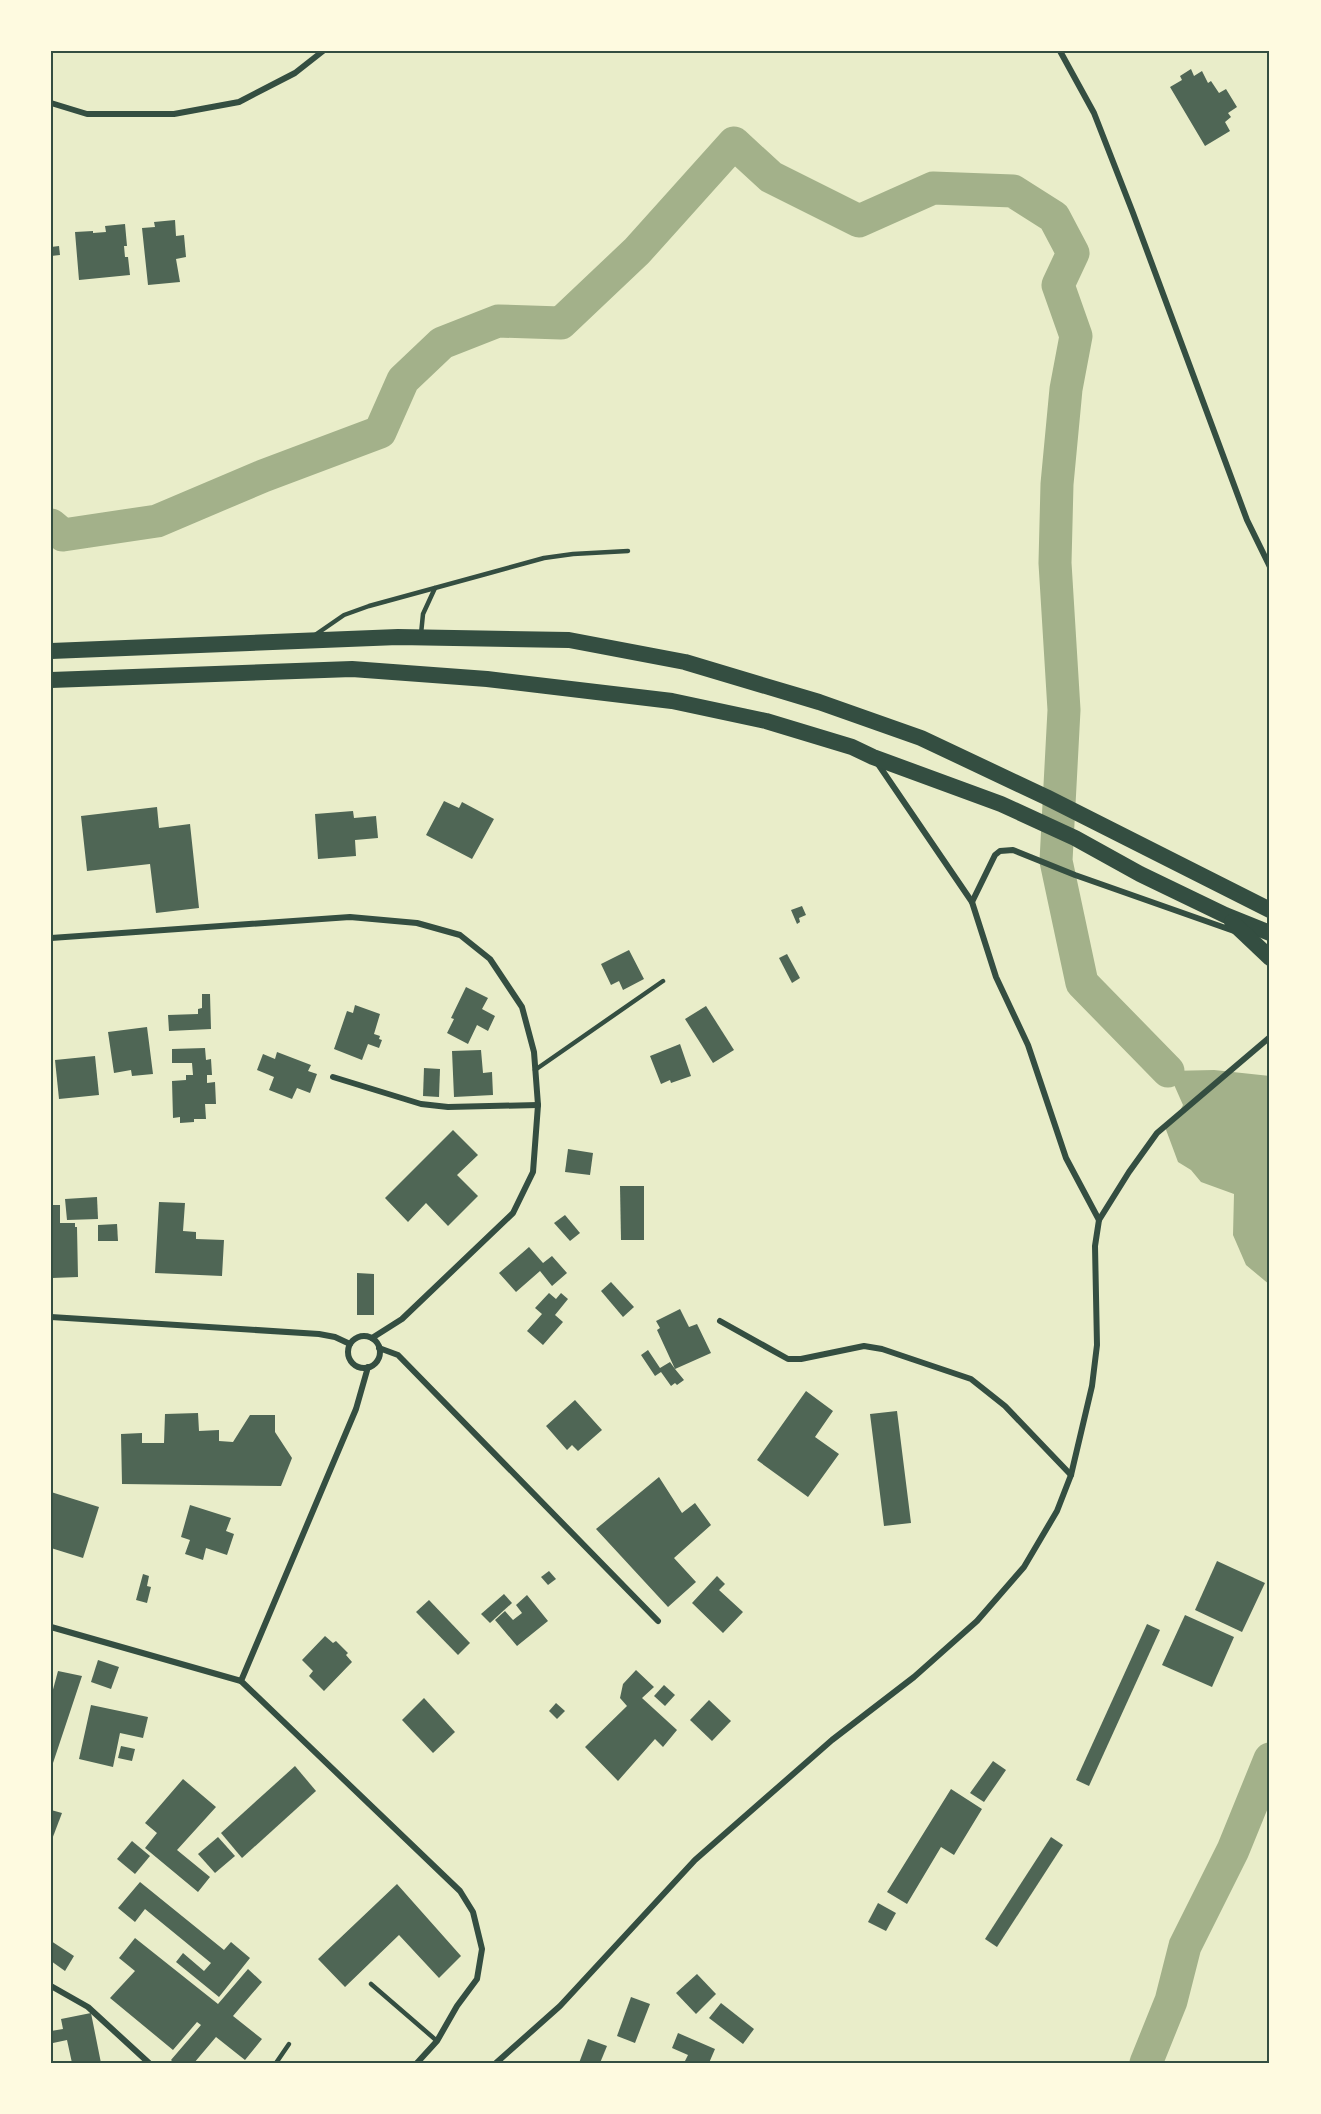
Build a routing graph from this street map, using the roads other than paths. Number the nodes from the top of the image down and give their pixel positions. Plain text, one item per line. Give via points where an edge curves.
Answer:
1 (323, 51) edge
2 (1060, 51) edge
3 (51, 103) edge
4 (628, 551) dead end
5 (1270, 567) edge
6 (435, 588) junction
7 (420, 638) junction
8 (307, 641) junction
9 (51, 651) edge
10 (51, 680) edge
11 (873, 757) junction
12 (972, 902) junction
13 (1268, 908) edge
14 (1225, 915) junction
15 (1270, 933) edge
16 (1246, 935) junction
17 (51, 938) edge
18 (1270, 958) edge
19 (663, 981) dead end
20 (1270, 1037) edge
21 (535, 1070) junction
22 (333, 1077) dead end
23 (538, 1105) junction
24 (1099, 1220) junction
25 (51, 1317) edge
26 (720, 1321) dead end
27 (372, 1338) junction
28 (350, 1344) junction
29 (379, 1348) junction
30 (368, 1367) junction
31 (1071, 1475) junction
32 (658, 1621) dead end
33 (51, 1627) edge
34 (241, 1681) junction
35 (370, 1984) dead end
36 (51, 1986) edge
37 (437, 2041) junction
38 (289, 2044) dead end
39 (150, 2063) edge
40 (276, 2063) edge
41 (417, 2063) edge
42 (496, 2063) edge

1 - 3 street via 295,73 239,102 174,114 87,114
2 - 5 street via 1094,113 1247,520
4 - 6 lane via 544,558
6 - 7 lane via 423,615
6 - 8 lane via 344,615
7 - 8 highway
7 - 13 highway via 569,640 685,662 819,702 921,738
8 - 9 highway
10 - 11 highway via 352,669 487,679 672,701 766,721
11 - 12 street
11 - 14 highway via 1001,804
12 - 16 street via 995,855 1007,850
12 - 24 street via 996,977 1028,1045 1066,1158
14 - 15 highway
14 - 16 highway
16 - 18 highway
17 - 21 street via 350,917 417,923 460,935 490,959 522,1007
19 - 21 lane
20 - 24 street via 1157,1133
21 - 23 street
22 - 23 street via 421,1104
23 - 27 street via 533,1172 513,1213 402,1318
24 - 31 street via 1095,1246 1097,1345 1092,1386
25 - 28 street via 319,1334
26 - 31 street via 788,1359 864,1346 971,1379 1005,1406
27 - 28 street via 360,1336
27 - 29 street
28 - 30 street via 351,1362
29 - 30 street via 377,1360
29 - 32 street via 399,1355
30 - 34 street via 356,1409
31 - 42 street via 1057,1511 1024,1567 977,1621 695,1860 560,2006
33 - 34 street
34 - 37 street via 459,1891 473,1912 482,1948 477,1979
35 - 37 lane
36 - 39 street via 88,2007
37 - 41 street
38 - 40 lane

